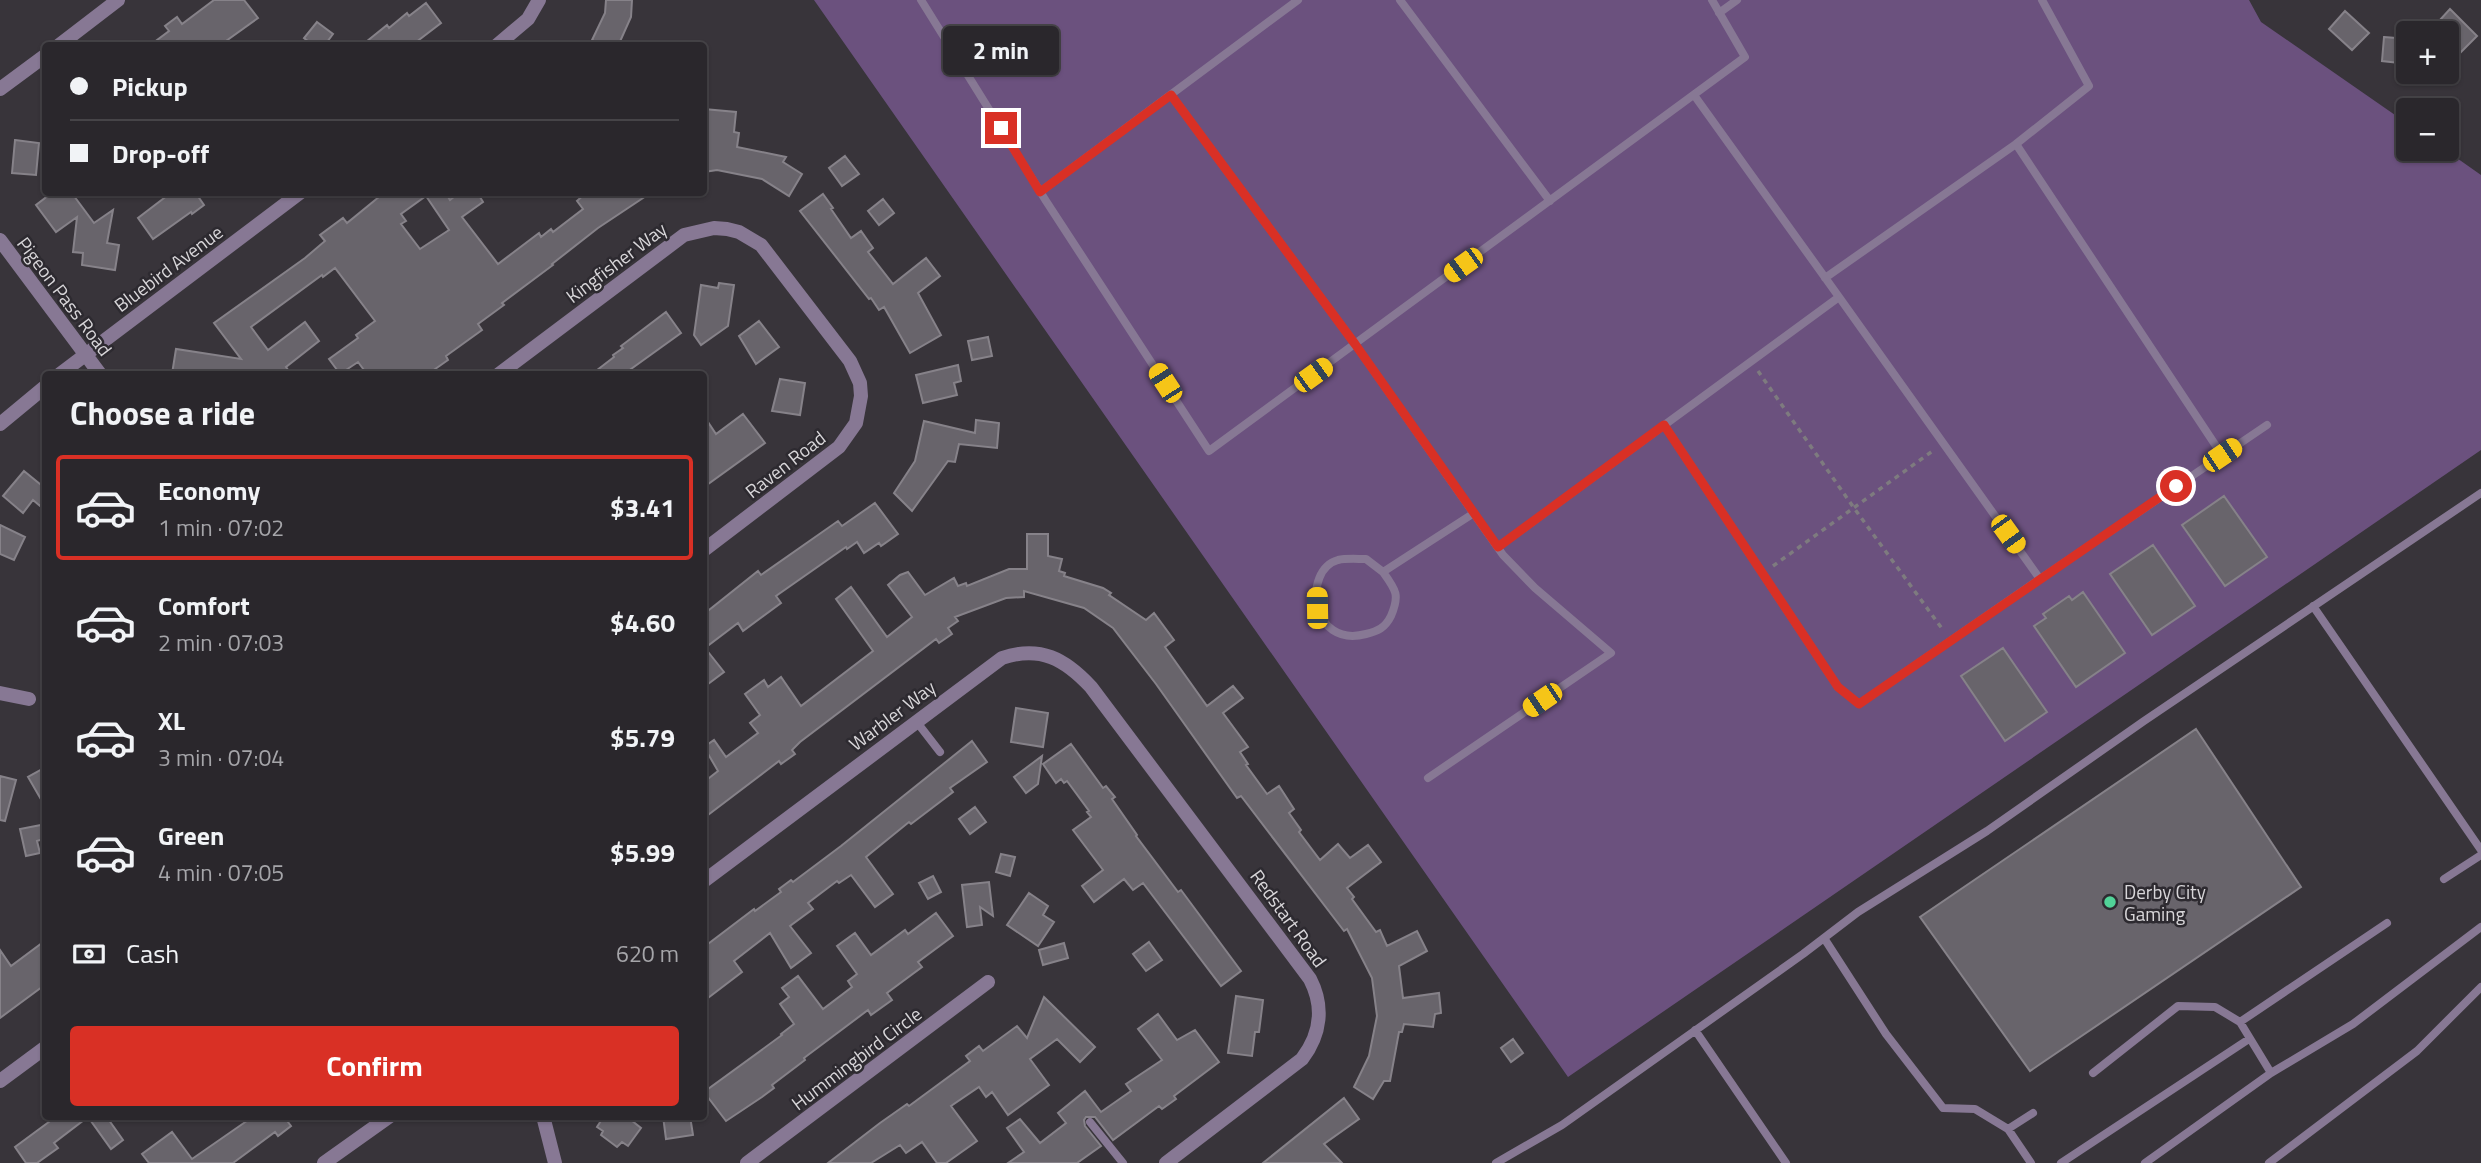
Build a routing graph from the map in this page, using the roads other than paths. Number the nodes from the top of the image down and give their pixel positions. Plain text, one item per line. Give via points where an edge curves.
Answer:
1 (118, 0) edge
2 (539, 0) edge
3 (921, 0) edge
4 (1298, 0) edge
5 (1400, 0) edge
6 (1712, 0) edge
7 (1737, 0) edge
8 (2042, 0) edge
9 (1719, 13) junction
10 (63, 42) edge
11 (501, 42) edge
12 (42, 58) edge
13 (0, 89) edge
14 (1171, 95) junction
15 (1694, 95) junction
16 (2016, 144) junction
17 (1040, 192) junction
18 (296, 196) edge
19 (1550, 201) junction
20 (0, 240) edge
21 (1825, 278) junction
22 (1839, 297) junction
23 (818, 319) joint
24 (1355, 344) junction
25 (85, 355) junction
26 (64, 371) edge
27 (98, 371) edge
28 (503, 371) edge
29 (42, 389) edge
30 (0, 424) edge
31 (1664, 425) junction
32 (2267, 425) dead end
33 (2222, 455) junction
34 (2481, 493) edge
35 (1474, 513) junction
36 (1498, 547) junction
37 (707, 548) edge
38 (1383, 572) junction
39 (2040, 579) junction
40 (2313, 606) junction
41 (0, 693) edge
42 (29, 699) dead end
43 (1107, 708) joint
44 (916, 721) junction
45 (940, 752) dead end
46 (1428, 778) dead end
47 (2481, 852) edge
48 (707, 879) edge
49 (2444, 879) dead end
50 (2387, 923) dead end
51 (2481, 927) edge
52 (1824, 938) junction
53 (988, 982) dead end
54 (2481, 987) edge
55 (2240, 1022) junction
56 (1695, 1030) junction
57 (2249, 1038) junction
58 (42, 1050) edge
59 (2093, 1073) dead end
60 (2271, 1073) junction
61 (0, 1082) edge
62 (2033, 1113) dead end
63 (384, 1120) edge
64 (544, 1120) edge
65 (1090, 1122) dead end
66 (2008, 1129) junction
67 (324, 1163) edge
68 (555, 1163) edge
69 (747, 1163) edge
70 (1123, 1163) edge
71 (1166, 1163) edge
72 (1496, 1163) edge
73 (1786, 1163) edge
74 (2031, 1163) edge
75 (2061, 1163) edge
76 (2145, 1163) edge
77 (2269, 1163) edge

1 - 10 street
2 - 11 street via 528,19
3 - 17 lane
4 - 14 lane
5 - 19 lane
6 - 9 lane
7 - 9 lane
8 - 16 lane via 2089,86
9 - 15 lane via 1745,57
12 - 13 street
14 - 17 lane
14 - 24 lane
15 - 19 lane
15 - 21 lane
16 - 21 lane
16 - 33 lane
17 - 24 lane via 1209,452
18 - 25 street, Bluebird Avenue
19 - 24 lane
20 - 25 street, Pigeon Pass Road
21 - 22 lane
22 - 31 lane
22 - 39 lane
23 - 28 street, Kingfisher Way via 761,245 739,232 713,228 695,231 671,244
23 - 37 street, Raven Road via 856,371 862,396 856,423 839,447
24 - 35 lane
25 - 26 street, Bluebird Avenue
25 - 27 street, Pigeon Pass Road
29 - 30 street
31 - 36 lane
31 - 39 lane via 1838,687 1859,704
32 - 33 lane
33 - 39 lane
34 - 40 lane
35 - 36 lane
35 - 38 lane
36 - 46 lane via 1535,588 1611,653
38 - 38 lane via 1366,559 1336,560 1322,572 1317,592 1317,608 1324,622 1340,636 1356,637 1386,626 1396,604 1396,589
40 - 47 lane
40 - 52 lane
41 - 42 street
43 - 44 street, Warbler Way via 1076,670 1049,656 1027,652 1002,658
43 - 71 street, Redstart Road via 1310,979 1320,1005 1318,1029 1302,1059
44 - 45 lane
44 - 48 street, Warbler Way
47 - 49 lane
50 - 55 lane
51 - 60 lane via 2353,1024
52 - 56 lane
52 - 66 lane via 1886,1034 1943,1108 1975,1109
53 - 69 street, Hummingbird Circle
54 - 77 lane via 2417,1051
55 - 57 lane
55 - 59 lane via 2215,1007 2178,1006
56 - 72 lane via 1562,1125
56 - 73 lane
57 - 60 lane
57 - 75 lane
58 - 61 street
60 - 76 lane
62 - 66 lane
63 - 67 street
64 - 68 street
65 - 70 lane
66 - 74 lane

